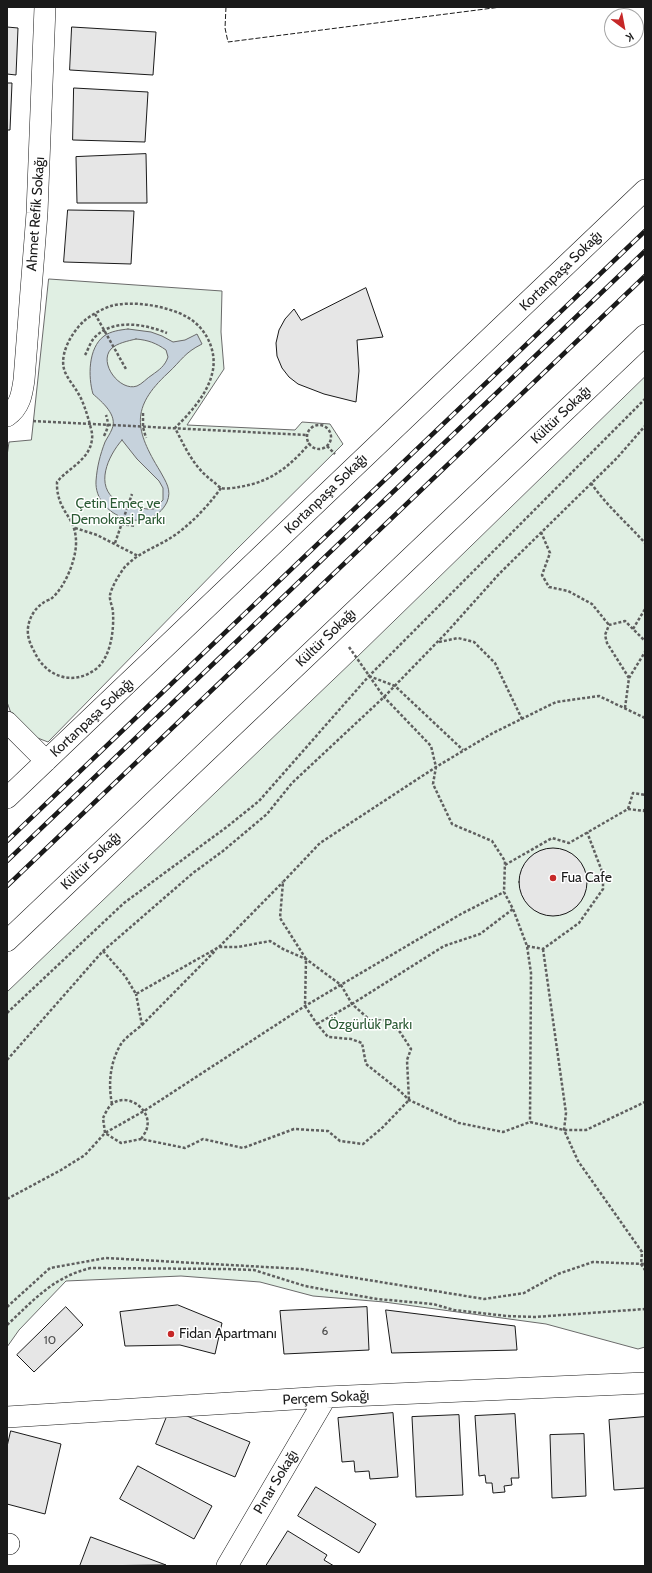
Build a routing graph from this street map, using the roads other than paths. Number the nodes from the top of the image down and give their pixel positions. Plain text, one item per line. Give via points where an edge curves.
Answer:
1 (45, 7) edge
2 (645, 190) edge
3 (645, 335) edge
4 (7, 416) edge
5 (7, 722) edge
6 (46, 760) junction
7 (7, 798) edge
8 (7, 941) edge
9 (645, 1384) edge
10 (326, 1398) junction
11 (7, 1417) edge
12 (227, 1566) edge

1 - 4 street, Ahmet Refik Sokağı via 37,213 24,380 18,405
2 - 6 street, Kortanpaşa Sokağı
3 - 8 street, Kültür Sokağı
5 - 6 street
6 - 7 street, Kortanpaşa Sokağı
9 - 10 street, Perçem Sokağı
10 - 11 street, Perçem Sokağı
10 - 12 street, Pınar Sokağı

